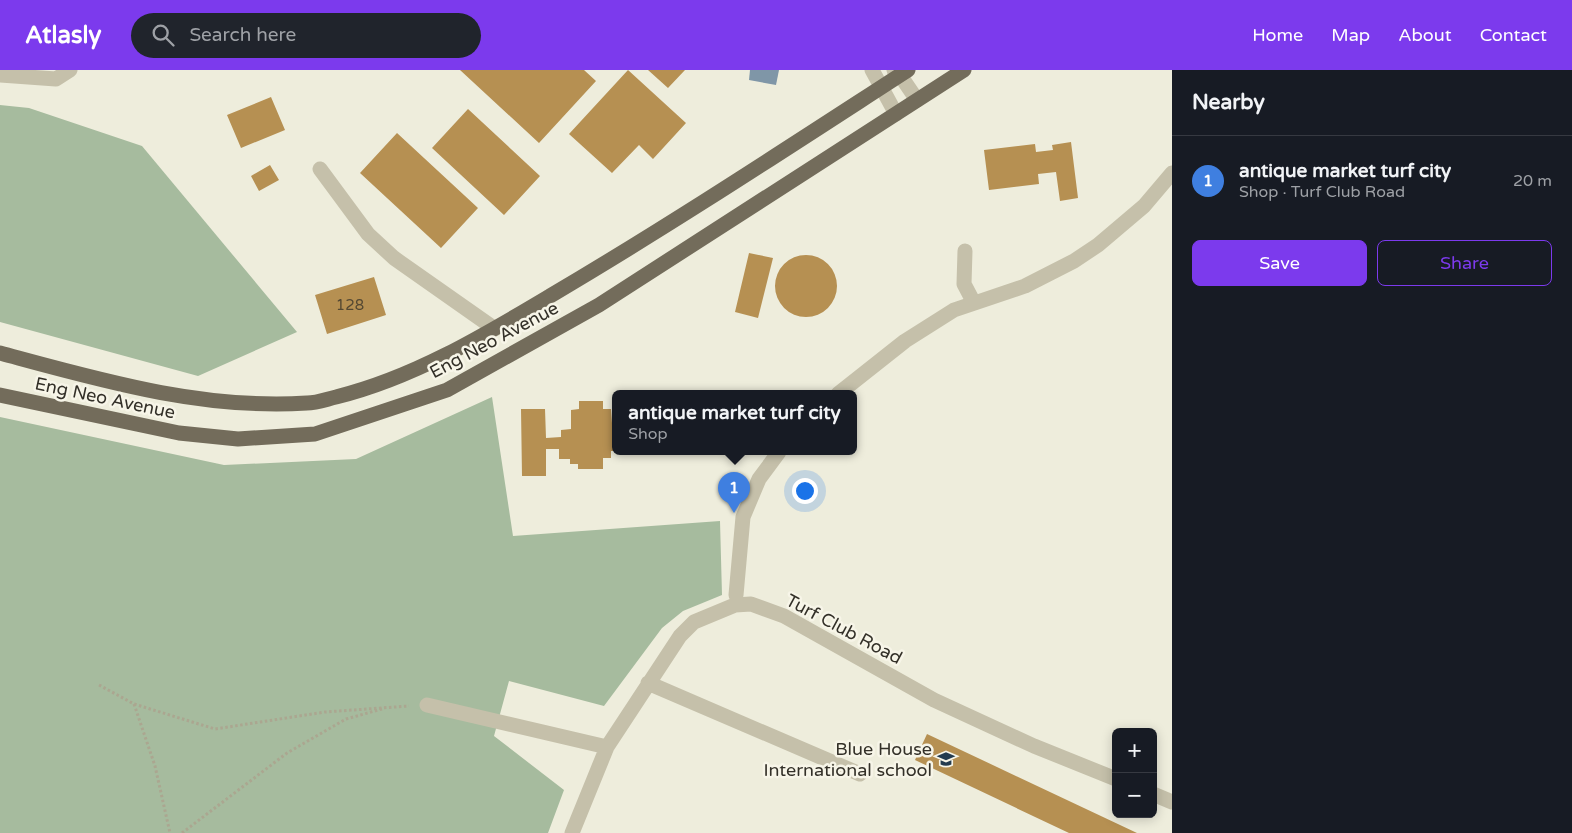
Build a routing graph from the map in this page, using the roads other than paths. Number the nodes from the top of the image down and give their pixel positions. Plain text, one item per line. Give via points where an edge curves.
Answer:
1 (70, 70) edge
2 (872, 70) edge
3 (964, 70) edge
4 (901, 72) edge
5 (0, 75) edge
6 (882, 87) junction
7 (917, 100) junction
8 (896, 114) junction
9 (320, 169) dead end
10 (1172, 173) edge
11 (965, 251) dead end
12 (974, 303) junction
13 (495, 329) junction
14 (0, 353) edge
15 (843, 390) edge
16 (0, 395) edge
17 (777, 455) edge
18 (736, 595) dead end
19 (648, 683) junction
20 (427, 705) dead end
21 (607, 747) junction
22 (860, 774) dead end
23 (1112, 777) edge
24 (1157, 796) edge
25 (1172, 802) edge
26 (572, 833) edge

1 - 5 street via 56,78
2 - 6 street
3 - 7 main road, Eng Neo Avenue
4 - 6 main road, Eng Neo Avenue
4 - 7 street, Eng Neo Avenue
6 - 8 street
6 - 13 main road, Eng Neo Avenue via 732,186
7 - 8 main road, Eng Neo Avenue
8 - 16 main road, Eng Neo Avenue via 599,305 447,390 315,434 238,439 179,433
9 - 13 street via 368,234 394,258
10 - 12 street via 1144,206 1074,261 1025,286
11 - 12 street via 964,284
12 - 15 street via 954,310 905,341
13 - 14 main road, Eng Neo Avenue via 371,388 309,403 235,403 198,398 110,383
17 - 18 street via 759,479 743,517
19 - 21 street, Turf Club Road
19 - 22 street
19 - 23 street, Turf Club Road via 680,636 694,622 735,605 751,604 784,616 934,700
20 - 21 street
21 - 26 street, Turf Club Road
24 - 25 street

